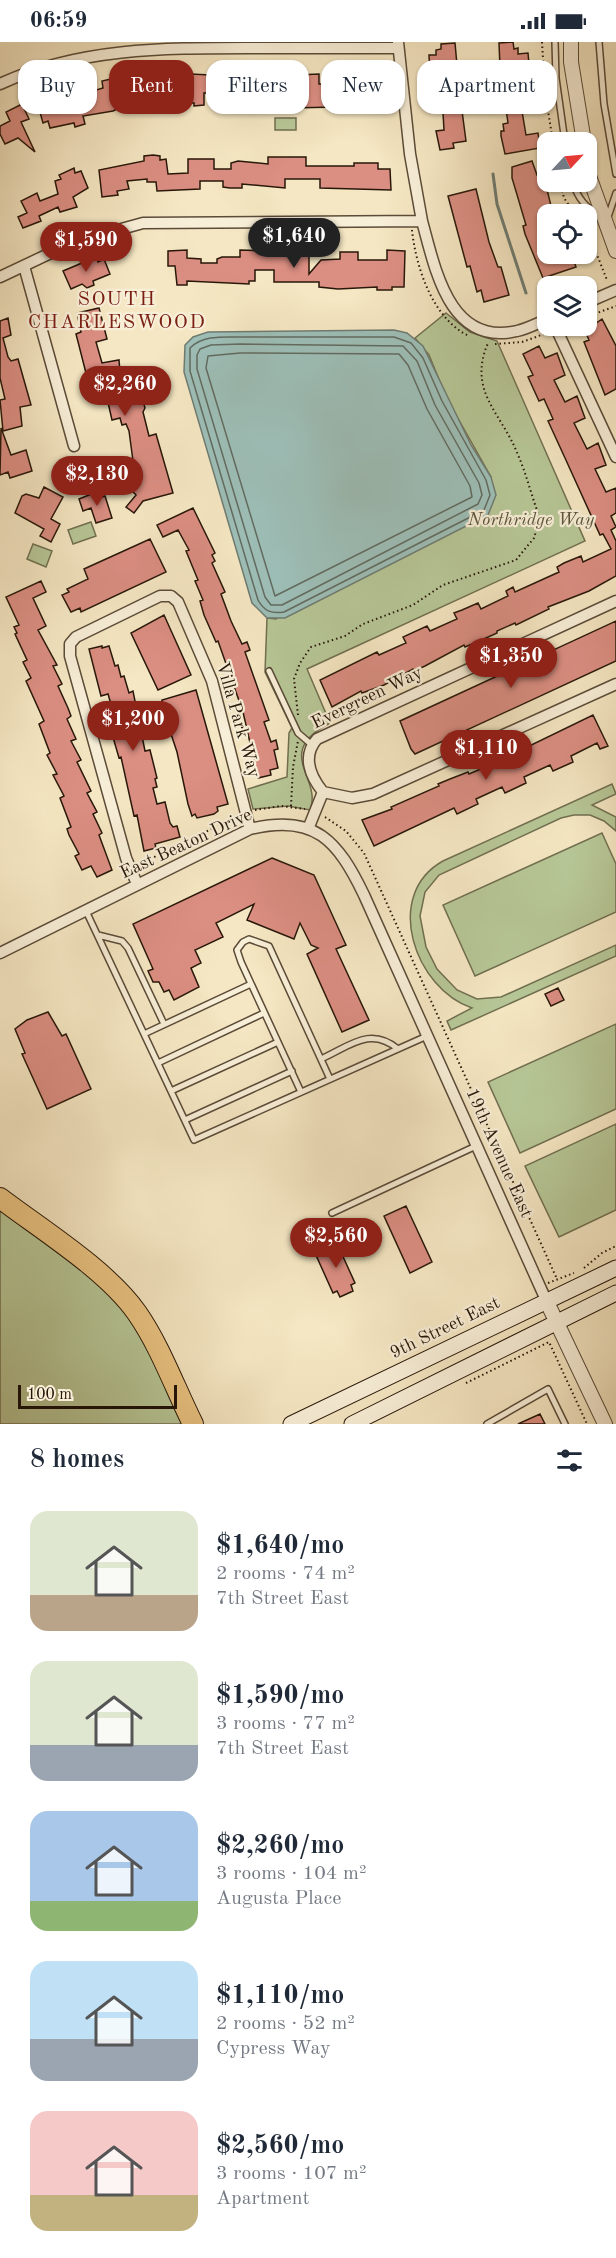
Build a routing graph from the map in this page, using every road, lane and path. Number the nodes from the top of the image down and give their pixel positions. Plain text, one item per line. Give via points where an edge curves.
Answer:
1 (542, 42) edge
2 (555, 42) edge
3 (571, 42) edge
4 (598, 42) edge
5 (398, 45) edge
6 (0, 84) edge
7 (551, 132) edge
8 (564, 132) edge
9 (582, 132) edge
10 (616, 174) edge
11 (576, 192) edge
12 (595, 192) edge
13 (616, 193) edge
14 (416, 221) junction
15 (605, 222) junction
16 (616, 251) edge
17 (597, 255) edge
18 (24, 266) junction
19 (0, 277) edge
20 (607, 280) dead end
21 (616, 290) edge
22 (597, 298) edge
23 (616, 306) edge
24 (597, 313) edge
25 (444, 317) dead end
26 (537, 324) edge
27 (560, 336) edge
28 (488, 343) dead end
29 (74, 446) dead end
30 (616, 456) edge
31 (616, 601) edge
32 (269, 671) dead end
33 (616, 684) edge
34 (298, 733) junction
35 (312, 745) junction
36 (323, 792) junction
37 (291, 806) junction
38 (246, 813) junction
39 (316, 813) junction
40 (250, 829) junction
41 (308, 829) junction
42 (135, 866) dead end
43 (137, 884) junction
44 (364, 895) joint
45 (86, 910) junction
46 (98, 935) junction
47 (0, 952) edge
48 (251, 984) junction
49 (264, 1013) junction
50 (164, 1024) junction
51 (144, 1034) junction
52 (427, 1036) junction
53 (278, 1042) junction
54 (399, 1049) junction
55 (321, 1059) junction
56 (158, 1063) junction
57 (292, 1071) junction
58 (330, 1079) junction
59 (171, 1090) junction
60 (302, 1092) junction
61 (185, 1120) junction
62 (476, 1146) junction
63 (0, 1198) edge
64 (332, 1213) dead end
65 (616, 1246) edge
66 (616, 1268) edge
67 (557, 1279) junction
68 (553, 1281) dead end
69 (616, 1293) edge
70 (546, 1300) junction
71 (556, 1322) junction
72 (549, 1342) dead end
73 (193, 1424) edge
74 (291, 1424) edge
75 (352, 1424) edge
76 (487, 1424) edge
77 (565, 1424) edge
78 (587, 1424) edge
79 (604, 1424) edge

1 - 7 path
2 - 8 lane
3 - 9 street
4 - 10 lane
5 - 6 street via 159,48 70,60
5 - 14 street
11 - 15 lane via 585,206
12 - 15 street
13 - 15 lane
14 - 18 street via 143,223 74,242
14 - 25 path via 413,238 429,291
14 - 26 street via 444,295 456,312 484,330 502,333
15 - 16 street
17 - 20 path
18 - 19 street
18 - 29 street
21 - 22 street
23 - 24 path
27 - 30 street
28 - 34 path via 480,367 481,381 519,455 538,513 534,538 523,554 509,563 443,585 413,605 311,647 294,679
31 - 35 street, Evergreen Way via 326,733
32 - 34 lane
33 - 36 street via 373,794 352,798
34 - 35 lane
34 - 37 path
35 - 36 street, Evergreen Way via 309,769
36 - 39 street
37 - 38 path
37 - 39 path
38 - 40 street, Villa Park Way
38 - 42 path
38 - 43 street, Villa Park Way via 212,681 178,602 171,596 160,596 76,637 70,644 70,656 126,858
39 - 41 street
39 - 67 path via 346,831 364,853
40 - 41 street, East Beaton Drive via 288,822
40 - 43 street, East Beaton Drive
41 - 44 street, East Beaton Drive via 339,850
43 - 45 street, East Beaton Drive
44 - 52 street, 19th Avenue East
45 - 46 lane
45 - 47 street, East Beaton Drive
46 - 50 lane via 122,940 128,948
46 - 51 lane
48 - 49 lane
48 - 50 lane
48 - 55 lane via 237,950 249,939 269,946 275,956
49 - 53 lane
49 - 56 lane
50 - 51 lane
51 - 56 lane
52 - 54 lane
52 - 62 street, 19th Avenue East
53 - 57 lane
53 - 59 lane
54 - 55 lane via 387,1040 369,1037
54 - 58 lane
55 - 58 lane
56 - 59 lane
57 - 60 lane
57 - 61 lane
58 - 60 lane
59 - 61 lane
60 - 61 lane via 194,1140
62 - 64 lane
62 - 70 street, 19th Avenue East
63 - 73 highway via 100,1274 126,1299 145,1326
65 - 67 path via 602,1252 583,1269
66 - 70 main road, 9th Street East
67 - 68 path
69 - 71 main road
70 - 71 street, 19th Avenue East
70 - 74 main road, 9th Street East
71 - 75 main road
71 - 79 street, 19th Avenue East
72 - 78 path
76 - 77 lane via 548,1389

